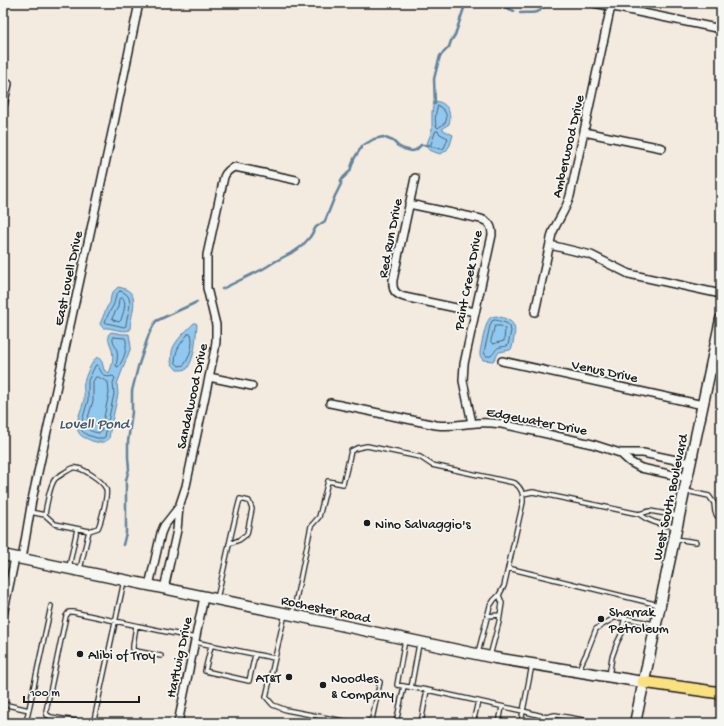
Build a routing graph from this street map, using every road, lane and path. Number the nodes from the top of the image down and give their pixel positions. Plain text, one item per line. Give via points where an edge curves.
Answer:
1 (139, 3) edge
2 (594, 3) edge
3 (611, 6) junction
4 (721, 29) edge
5 (8, 84) dead end
6 (3, 106) edge
7 (584, 132) junction
8 (662, 148) dead end
9 (415, 178) dead end
10 (296, 180) dead end
11 (409, 204) junction
12 (550, 245) junction
13 (721, 294) edge
14 (475, 312) junction
15 (535, 312) dead end
16 (721, 319) edge
17 (502, 361) dead end
18 (711, 369) junction
19 (721, 371) edge
20 (210, 377) junction
21 (252, 386) dead end
22 (330, 403) dead end
23 (703, 405) junction
24 (472, 423) junction
25 (620, 453) junction
26 (690, 463) junction
27 (687, 478) junction
28 (685, 490) junction
29 (523, 494) junction
30 (179, 507) junction
31 (30, 512) junction
32 (639, 514) junction
33 (45, 515) junction
34 (679, 517) junction
35 (721, 517) edge
36 (677, 527) junction
37 (77, 529) junction
38 (89, 531) junction
39 (674, 539) junction
40 (696, 542) dead end
41 (229, 544) junction
42 (3, 555) edge
43 (18, 559) junction
44 (508, 568) junction
45 (68, 569) junction
46 (80, 571) junction
47 (124, 580) junction
48 (149, 586) junction
49 (164, 588) junction
50 (499, 595) junction
51 (204, 597) junction
52 (217, 599) junction
53 (660, 605) junction
54 (51, 606) dead end
55 (289, 614) junction
56 (3, 615) edge
57 (500, 615) junction
58 (488, 616) junction
59 (625, 618) junction
60 (115, 621) junction
61 (656, 624) junction
62 (623, 625) dead end
63 (136, 626) junction
64 (622, 633) dead end
65 (406, 639) junction
66 (196, 640) junction
67 (420, 642) junction
68 (211, 646) junction
69 (478, 654) junction
70 (254, 655) junction
71 (161, 656) dead end
72 (490, 657) junction
73 (274, 658) junction
74 (532, 664) junction
75 (577, 672) junction
76 (609, 677) junction
77 (380, 682) dead end
78 (643, 682) junction
79 (404, 686) junction
80 (411, 688) junction
81 (427, 690) junction
82 (721, 693) edge
83 (478, 702) junction
84 (3, 704) edge
85 (502, 707) junction
86 (29, 710) junction
87 (524, 711) junction
88 (546, 717) junction
89 (26, 723) edge
90 (86, 723) edge
91 (92, 723) edge
92 (178, 723) edge
93 (354, 723) edge
94 (366, 723) edge
95 (396, 723) edge
96 (421, 723) edge
97 (473, 723) edge
98 (499, 723) edge
99 (521, 723) edge
100 (544, 723) edge
101 (592, 723) edge
102 (636, 723) edge

1 - 31 street, East Lovell Drive
2 - 3 street
3 - 4 street
3 - 7 street, Amberwood Drive
5 - 6 street
7 - 8 street
7 - 12 street, Amberwood Drive via 569,200
9 - 11 street, Red Run Drive
10 - 20 street, Sandalwood Drive via 238,167 229,169 225,174 207,255 207,288 214,315 216,337
11 - 14 street, Red Run Drive via 392,280 394,291 404,297
11 - 14 street, Paint Creek Drive via 482,219 490,225 492,235
12 - 13 street via 591,255 629,274
12 - 15 street, Amberwood Drive
14 - 24 street, Paint Creek Drive via 463,374
16 - 18 main road, West South Boulevard
17 - 23 street, Venus Drive
18 - 19 street
18 - 23 main road, West South Boulevard
20 - 21 street
20 - 30 street, Sandalwood Drive
22 - 24 street, Edgewater Drive via 436,425
23 - 26 main road, West South Boulevard
24 - 25 street, Edgewater Drive via 502,424 592,444
25 - 26 street, Edgewater Drive via 643,453
25 - 27 street, Edgewater Drive via 641,468
26 - 27 main road, West South Boulevard
27 - 28 main road, West South Boulevard
28 - 34 main road, West South Boulevard
28 - 35 lane via 709,496 714,503 717,516
29 - 32 lane via 534,492
29 - 44 lane via 524,502
29 - 55 lane via 515,483 432,465 420,457 367,446 356,448 352,451 343,484 328,481 319,517 311,526
30 - 48 street, Sandalwood Drive via 161,533
30 - 49 street, Sandalwood Drive via 177,530
31 - 33 lane
31 - 43 street, East Lovell Drive
32 - 34 lane via 650,511
32 - 36 lane via 647,520
33 - 37 lane via 55,524
33 - 38 lane via 54,480 72,468 77,468 101,482 107,493 98,528
34 - 36 main road, West South Boulevard
36 - 39 main road, West South Boulevard
37 - 38 lane
37 - 45 lane
38 - 46 lane
39 - 40 lane
39 - 53 main road, West South Boulevard
41 - 41 lane via 240,499 249,501 252,509 247,534
41 - 52 lane
42 - 43 main road, Rochester Road
43 - 45 main road, Rochester Road
43 - 56 street, East Lovell Drive
44 - 50 lane
44 - 53 lane
45 - 46 main road, Rochester Road
46 - 47 main road, Rochester Road
47 - 48 main road, Rochester Road
47 - 60 lane
48 - 49 main road, Rochester Road
49 - 51 main road, Rochester Road
50 - 57 lane via 502,603
50 - 58 lane via 490,606
51 - 52 main road, Rochester Road
51 - 66 street, Hartwig Drive
52 - 55 main road, Rochester Road
53 - 61 main road, West South Boulevard
54 - 86 lane
55 - 65 main road, Rochester Road
55 - 73 lane
57 - 58 lane
57 - 72 lane
58 - 69 lane
59 - 61 lane
59 - 62 lane
59 - 75 lane via 614,618 596,629
60 - 63 lane
60 - 90 lane via 73,612 66,616 46,711 47,715
60 - 91 lane
61 - 78 main road, West South Boulevard
63 - 66 lane
63 - 71 lane via 133,649
64 - 76 lane via 612,657
65 - 67 main road, Rochester Road
65 - 79 lane via 397,685
66 - 68 lane
66 - 92 street, Hartwig Drive
67 - 69 main road, Rochester Road
67 - 80 lane
68 - 70 lane
68 - 70 lane via 205,671 249,681
69 - 72 main road, Rochester Road
70 - 73 lane
72 - 74 main road, Rochester Road
73 - 93 lane via 266,697 273,705 286,710
74 - 75 main road, Rochester Road
74 - 87 lane
75 - 76 main road, Rochester Road
76 - 78 main road, Rochester Road
77 - 94 lane via 372,719
78 - 82 main road
78 - 102 main road, West South Boulevard
79 - 80 lane
79 - 95 lane
80 - 81 lane
81 - 83 lane
81 - 96 lane
83 - 85 lane
83 - 97 lane
84 - 86 lane
85 - 87 lane
85 - 98 lane
86 - 89 lane
87 - 88 lane
87 - 99 lane
88 - 100 lane
88 - 101 lane via 555,715

